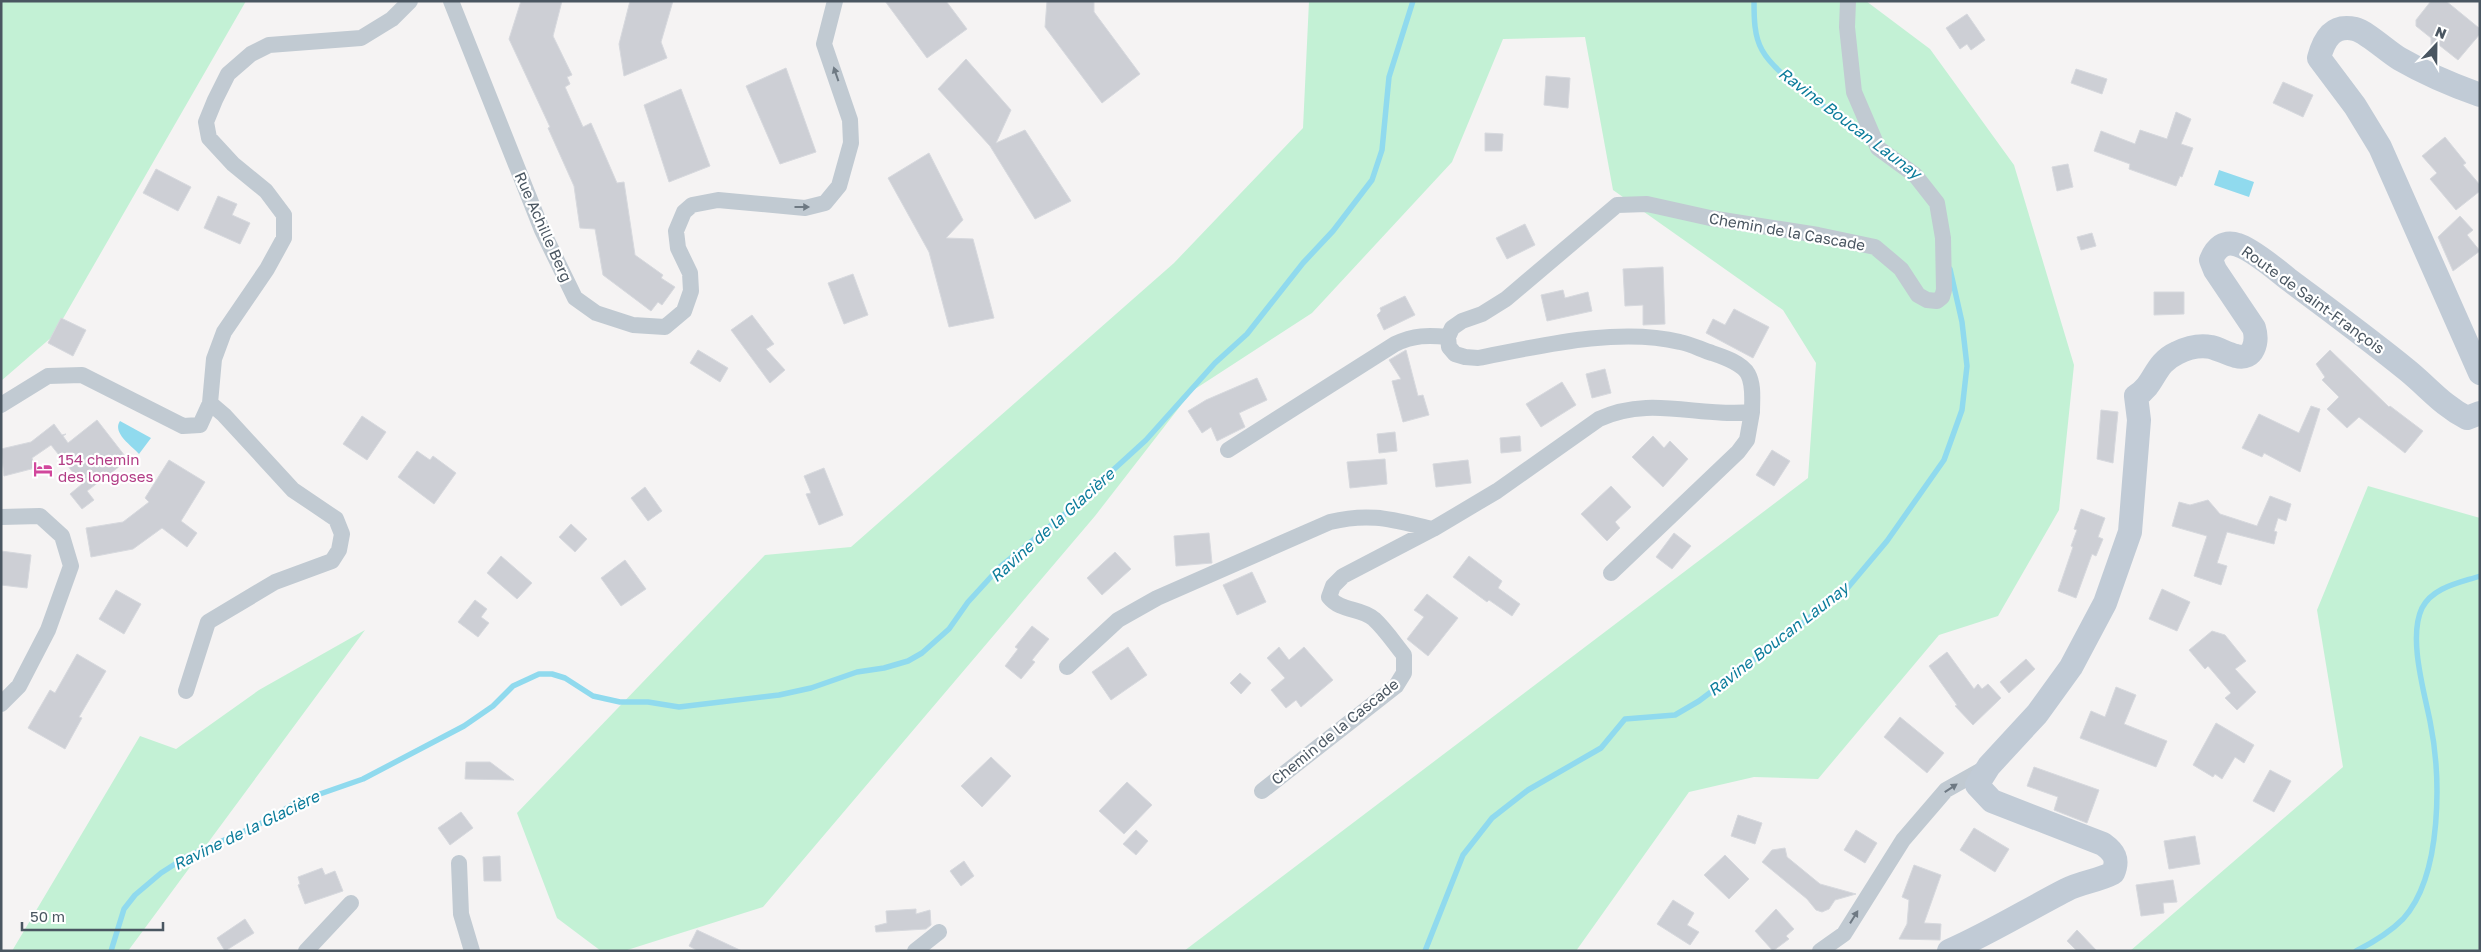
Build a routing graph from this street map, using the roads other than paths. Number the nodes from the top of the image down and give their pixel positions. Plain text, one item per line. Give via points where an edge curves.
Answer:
1 (410, 1) edge
2 (451, 1) edge
3 (1848, 1) edge
4 (833, 9) edge
5 (2480, 95) edge
6 (1448, 337) junction
7 (2480, 373) edge
8 (210, 403) junction
9 (1, 404) edge
10 (1752, 412) junction
11 (2480, 413) edge
12 (1228, 450) dead end
13 (1, 517) edge
14 (1433, 529) junction
15 (1611, 573) dead end
16 (1068, 667) dead end
17 (186, 692) dead end
18 (1, 704) edge
19 (1989, 766) junction
20 (1262, 791) dead end
21 (459, 863) dead end
22 (351, 903) dead end
23 (939, 932) dead end
24 (306, 951) edge
25 (472, 951) edge
26 (914, 951) edge
27 (1820, 951) edge
28 (1949, 951) edge

1 - 8 street via 392,19 360,38 269,45 251,54 228,74 215,100 206,122 210,138 233,164 266,191 284,215 284,238 224,332 214,359
2 -> 4 street, Rue Achille Berg via 538,221 575,298 596,313 633,326 665,327 684,311 691,291 690,274 678,248 676,231 684,212 692,205 718,200 805,208 825,203 839,186 850,143 850,120 824,44
3 - 6 street, Chemin de la Cascade via 1847,28 1854,92 1878,148 1915,175 1937,203 1944,238 1942,297 1937,301 1918,295 1901,269 1875,247 1647,204 1617,205 1506,299 1482,314 1462,321 1452,328
5 - 7 main road via 2434,78 2356,29 2338,29 2323,41 2319,58 2355,106 2380,148
6 - 10 street via 1449,347 1465,358 1595,339 1645,338 1680,342 1729,359 1748,373 1753,390
6 - 12 street via 1410,337 1395,344
8 - 9 street via 200,425 183,426 82,375 48,376
8 - 17 street via 293,490 336,519 342,534 339,550 332,561 275,582 208,622
10 - 14 street, Chemin de la Cascade via 1719,414 1659,407 1613,412 1599,418 1497,491
10 - 15 street via 1747,440 1738,452
11 - 19 main road, Route de Saint-François via 2467,418 2450,410 2410,372 2238,245 2224,244 2215,250 2211,260 2254,328 2257,339 2254,348 2250,354 2239,357 2209,347 2189,348 2176,353 2163,360 2146,391 2136,396 2139,420 2130,532 2105,603 2071,668 2037,714
13 - 18 street via 40,516 62,536 71,566 48,630 18,686
14 - 16 street via 1377,516 1330,522 1157,598 1118,620
14 - 20 street, Chemin de la Cascade via 1344,576 1333,586 1329,597 1336,605 1360,611 1374,619 1404,655 1404,673 1396,686
27 -> 19 street via 1844,934 1903,840 1946,790
19 - 28 main road, Route de Saint-François via 1977,785 1992,802 2103,844 2112,851 2116,866 2113,873 2104,878 2068,888
21 - 25 street via 461,914
22 - 24 street
23 - 26 street

